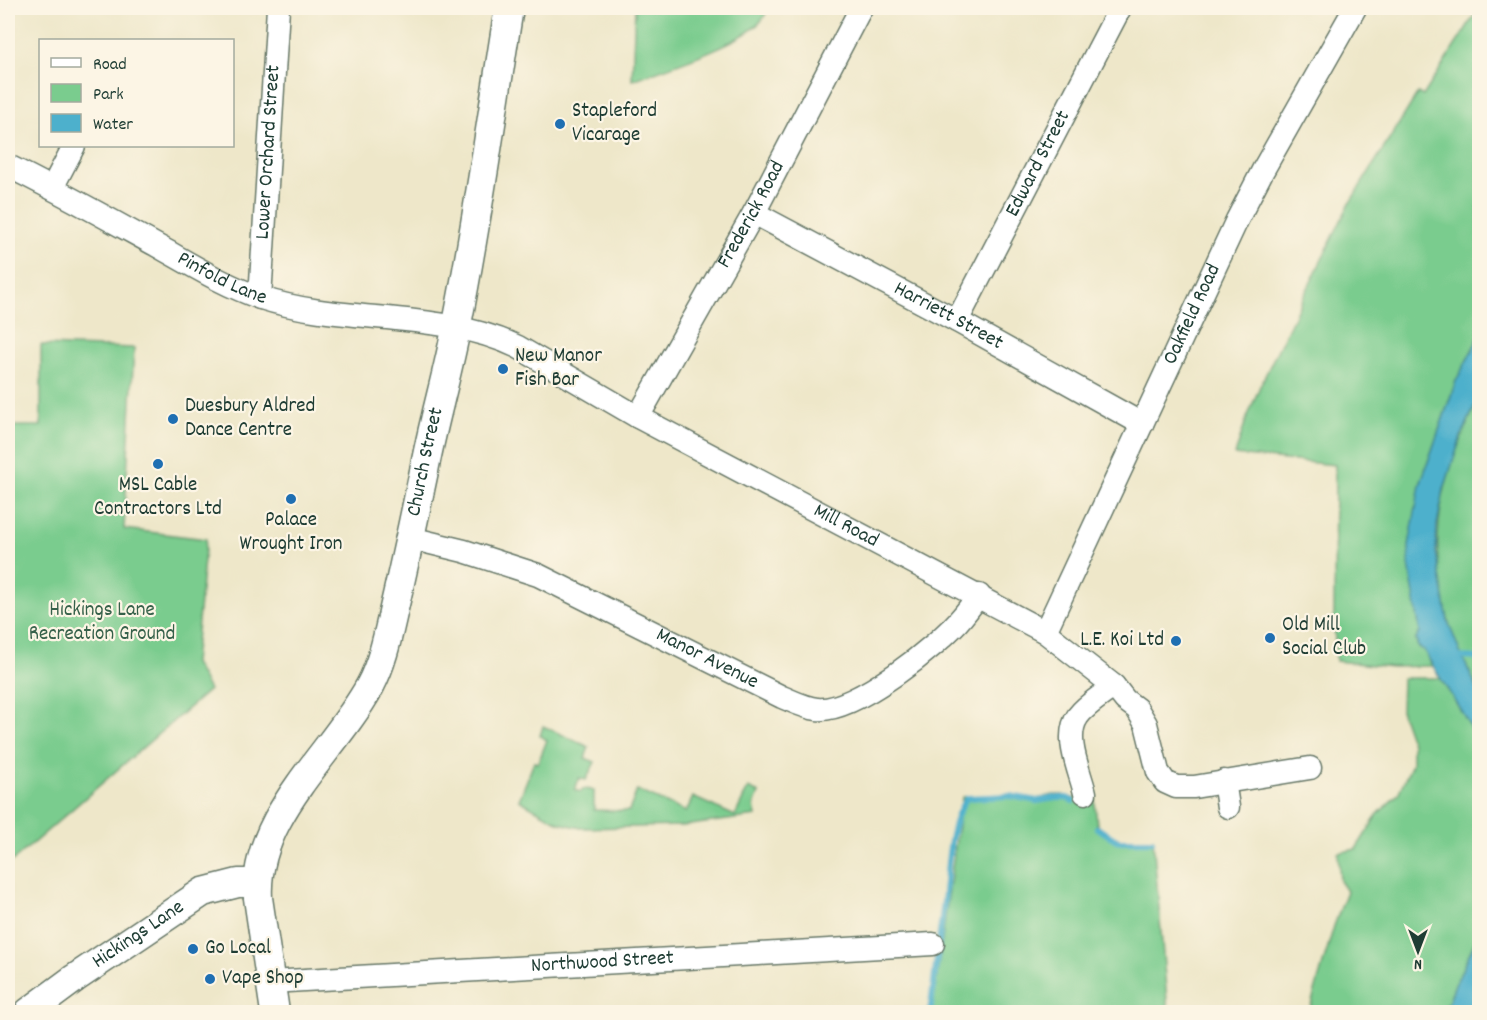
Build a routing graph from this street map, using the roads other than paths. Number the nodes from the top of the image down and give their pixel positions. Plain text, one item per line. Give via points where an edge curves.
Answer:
1 (278, 8) edge
2 (509, 8) edge
3 (861, 8) edge
4 (1120, 8) edge
5 (1355, 8) edge
6 (73, 147) edge
7 (8, 166) edge
8 (52, 188) junction
9 (754, 213) junction
10 (260, 298) junction
11 (957, 321) junction
12 (457, 326) junction
13 (638, 417) junction
14 (1142, 424) junction
15 (410, 538) junction
16 (979, 595) junction
17 (1046, 632) junction
18 (1114, 686) junction
19 (1310, 768) dead end
20 (1224, 781) junction
21 (1085, 793) dead end
22 (1228, 807) dead end
23 (257, 883) junction
24 (933, 944) dead end
25 (270, 982) junction
26 (29, 1012) edge
27 (275, 1012) edge

1 - 10 street, Lower Orchard Street
2 - 12 main road, Church Street
3 - 9 street, Frederick Road
4 - 11 street, Edward Street
5 - 14 street, Oakfield Road via 1242,210
6 - 8 street
7 - 8 street, Pinfold Lane
8 - 10 street, Pinfold Lane via 225,284
9 - 11 street, Harriett Street
9 - 13 street, Frederick Road
10 - 12 street, Pinfold Lane via 346,315
11 - 14 street, Harriett Street
12 - 13 street, Mill Road via 518,347
12 - 15 main road, Church Street
13 - 16 street, Mill Road
14 - 17 street, Oakfield Road
15 - 16 street, Manor Avenue via 538,575 782,697 817,710 842,705 921,656 962,618
15 - 23 main road, Church Street via 379,667 351,717 272,830
16 - 17 street, Mill Road
17 - 18 street, Mill Road
18 - 20 street, Mill Road via 1146,724 1158,772 1165,782 1176,787 1194,787
18 - 21 street via 1073,724 1072,739
19 - 20 street
20 - 22 street
23 - 25 main road, Church Street
23 - 26 main road, Hickings Lane via 238,883 203,892
24 - 25 street, Northwood Street
25 - 27 main road, Church Street

